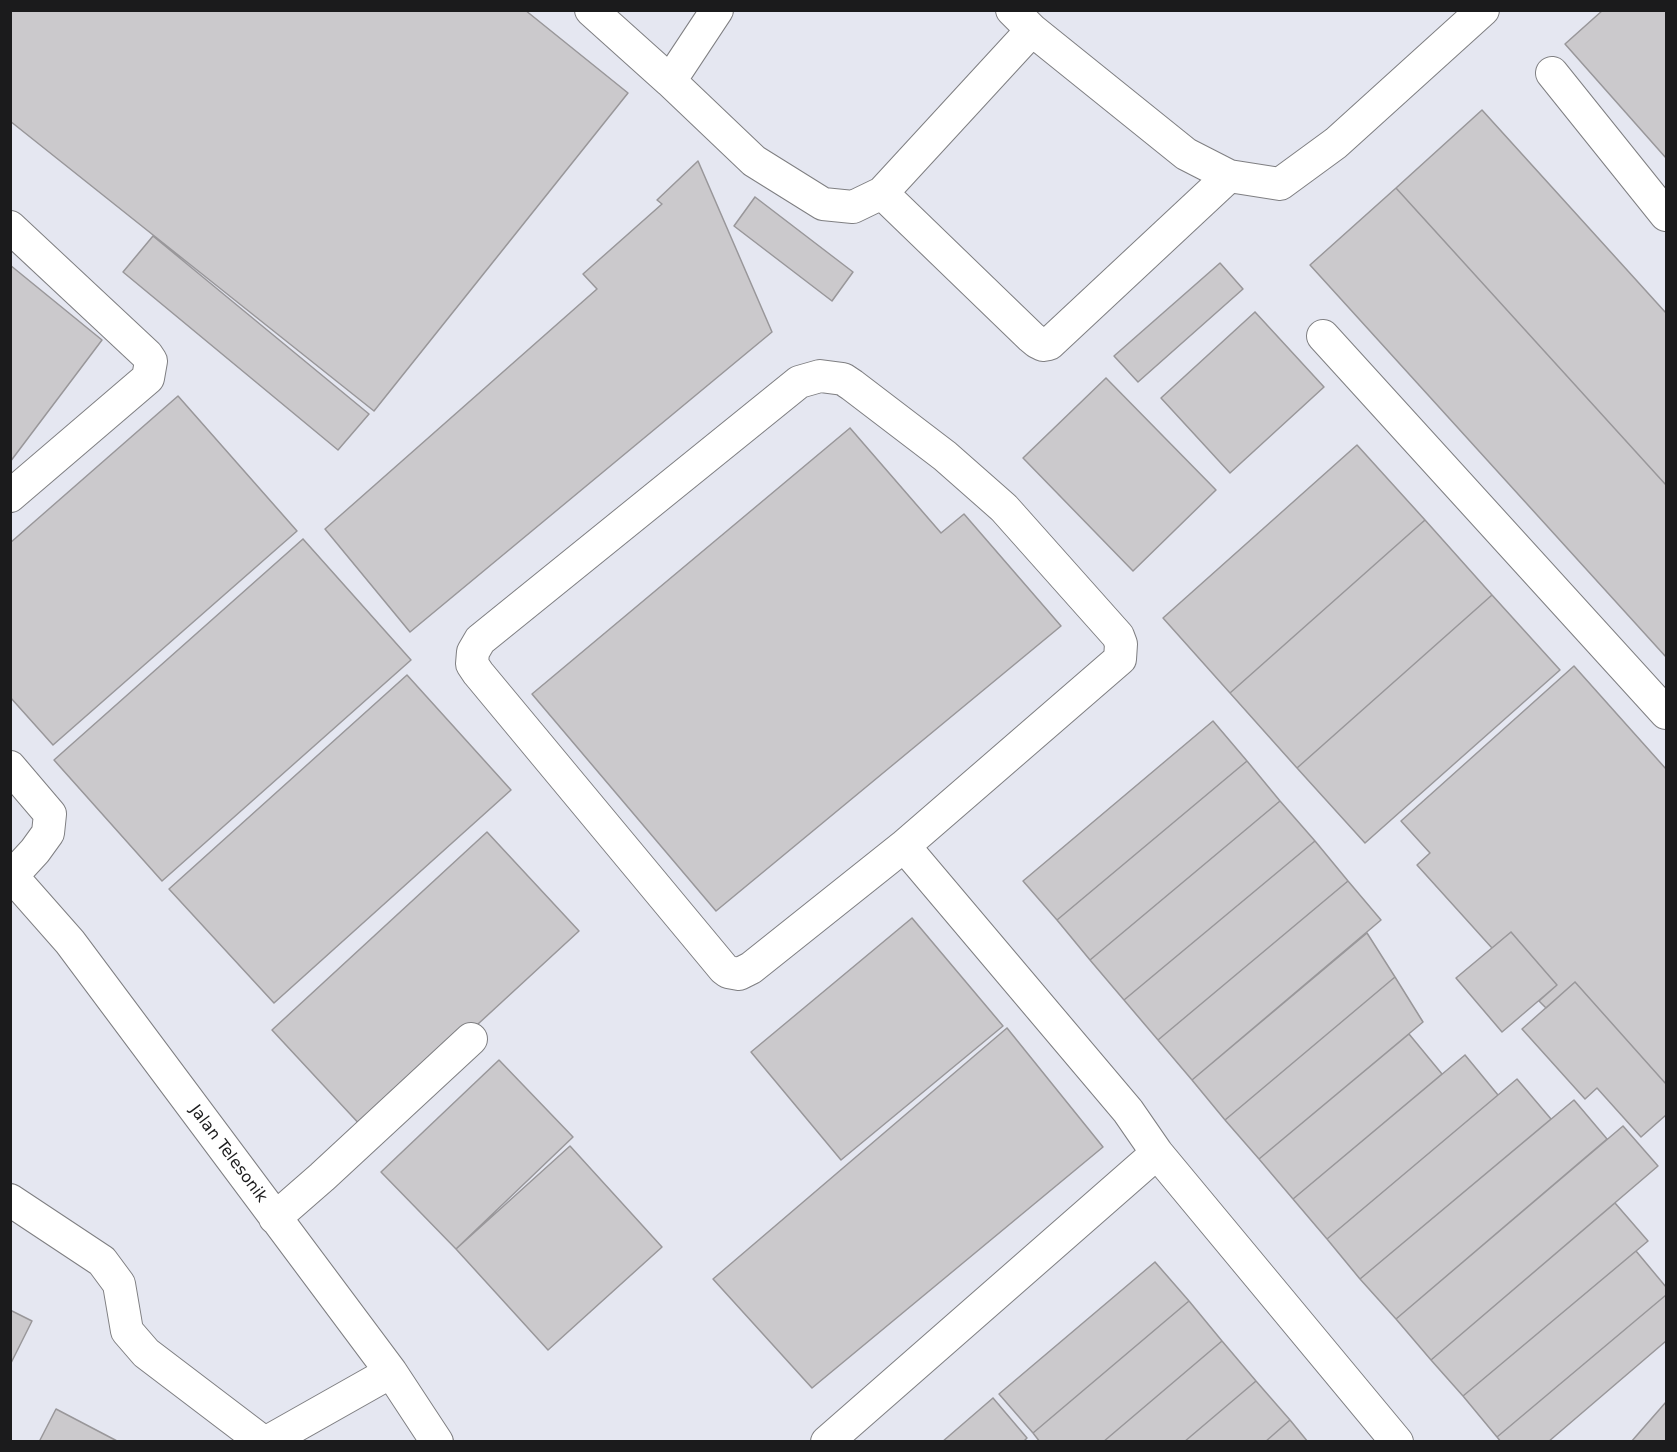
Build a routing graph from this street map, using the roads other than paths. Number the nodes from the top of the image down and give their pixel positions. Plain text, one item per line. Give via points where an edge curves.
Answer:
1 (591, 10) edge
2 (717, 10) edge
3 (1483, 10) edge
4 (1022, 20) edge
5 (1552, 73) dead end
6 (670, 81) junction
7 (1229, 176) junction
8 (882, 193) junction
9 (1666, 215) edge
10 (10, 227) edge
11 (1323, 336) dead end
12 (10, 496) edge
13 (1666, 713) edge
14 (10, 767) edge
15 (904, 846) junction
16 (11, 875) edge
17 (471, 1039) dead end
18 (1157, 1153) junction
19 (10, 1200) edge
20 (275, 1218) junction
21 (391, 1372) junction
22 (265, 1442) edge
23 (437, 1442) edge
24 (827, 1442) edge
25 (1397, 1442) edge

1 - 6 street
2 - 6 street
3 - 7 street via 1336,143 1280,184
4 - 7 street via 1186,154
4 - 8 street
5 - 9 street
6 - 8 street via 754,161 823,204 853,207
7 - 8 street via 1049,344 1043,345
10 - 12 street via 152,361 148,378
11 - 13 street
14 - 16 street via 50,814 48,833
15 - 15 street via 1120,659 1121,644 1004,508 920,436 852,385 843,379 820,376 799,382 480,640 472,664 728,972 738,974 751,968
15 - 18 street via 1128,1111
16 - 20 street, Jalan Telesonik via 70,942
17 - 20 street
18 - 24 street
18 - 25 street
19 - 22 street via 102,1262 119,1284 127,1330 146,1353
20 - 21 street, Jalan Telesonik
21 - 22 street
21 - 23 street, Jalan Telesonik

